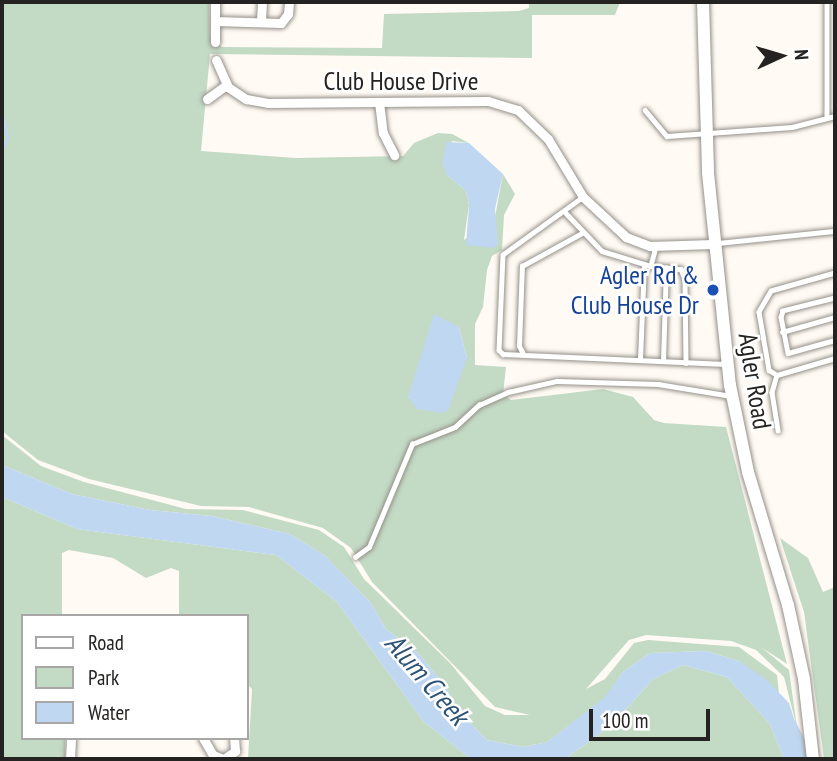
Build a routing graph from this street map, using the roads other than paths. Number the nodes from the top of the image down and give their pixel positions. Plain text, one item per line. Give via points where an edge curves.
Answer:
1 (215, 2) edge
2 (262, 2) edge
3 (289, 2) edge
4 (703, 2) edge
5 (827, 2) edge
6 (215, 21) junction
7 (261, 21) junction
8 (215, 42) dead end
9 (216, 60) dead end
10 (226, 85) junction
11 (828, 88) junction
12 (835, 88) edge
13 (207, 99) dead end
14 (379, 102) junction
15 (645, 110) dead end
16 (827, 115) junction
17 (835, 116) edge
18 (705, 133) junction
19 (394, 155) dead end
20 (583, 197) junction
21 (566, 213) junction
22 (835, 231) edge
23 (582, 233) junction
24 (713, 244) junction
25 (656, 247) junction
26 (643, 265) junction
27 (652, 267) junction
28 (666, 268) junction
29 (835, 273) edge
30 (835, 298) edge
31 (835, 317) edge
32 (782, 332) junction
33 (835, 340) edge
34 (523, 354) junction
35 (835, 358) edge
36 (640, 359) junction
37 (663, 361) junction
38 (686, 363) junction
39 (727, 364) junction
40 (777, 374) junction
41 (732, 396) junction
42 (778, 431) dead end
43 (355, 557) dead end
44 (71, 740) edge
45 (204, 740) edge
46 (234, 740) edge
47 (70, 759) edge
48 (223, 759) edge
49 (813, 759) edge

1 - 6 street
2 - 7 street
3 - 7 street via 286,20
4 - 18 main road, Agler Road
5 - 11 lane
6 - 7 street
6 - 8 street
9 - 10 street
10 - 13 street
10 - 14 street, Club House Drive via 246,99 268,103
11 - 12 lane
11 - 16 lane
14 - 19 street via 383,133
14 - 20 street, Club House Drive via 488,101 518,110 548,139
15 - 18 lane via 667,136
16 - 17 lane
16 - 18 lane via 792,127
18 - 24 main road, Agler Road
20 - 21 lane
20 - 25 street, Club House Drive via 626,237
21 - 23 lane
21 - 34 lane via 503,255 496,343 503,354
22 - 24 lane
23 - 26 lane via 602,251
23 - 34 lane via 522,266 519,346
24 - 25 street, Club House Drive
24 - 39 main road, Agler Road
25 - 27 lane
26 - 27 lane
26 - 36 lane
27 - 28 lane
28 - 37 lane
28 - 38 lane via 681,269 685,279
29 - 40 lane via 772,291 761,304 765,360
30 - 32 lane via 783,311
31 - 32 lane
32 - 33 lane via 788,353
34 - 36 lane
35 - 40 lane
36 - 37 lane
37 - 38 lane
38 - 39 lane
39 - 41 main road, Agler Road
40 - 42 lane via 772,392
41 - 43 lane via 658,384 557,381 489,400 455,427 412,444 369,547
41 - 49 main road, Agler Road via 748,472 797,644
44 - 47 street
45 - 48 street via 213,755
46 - 48 street via 235,751

